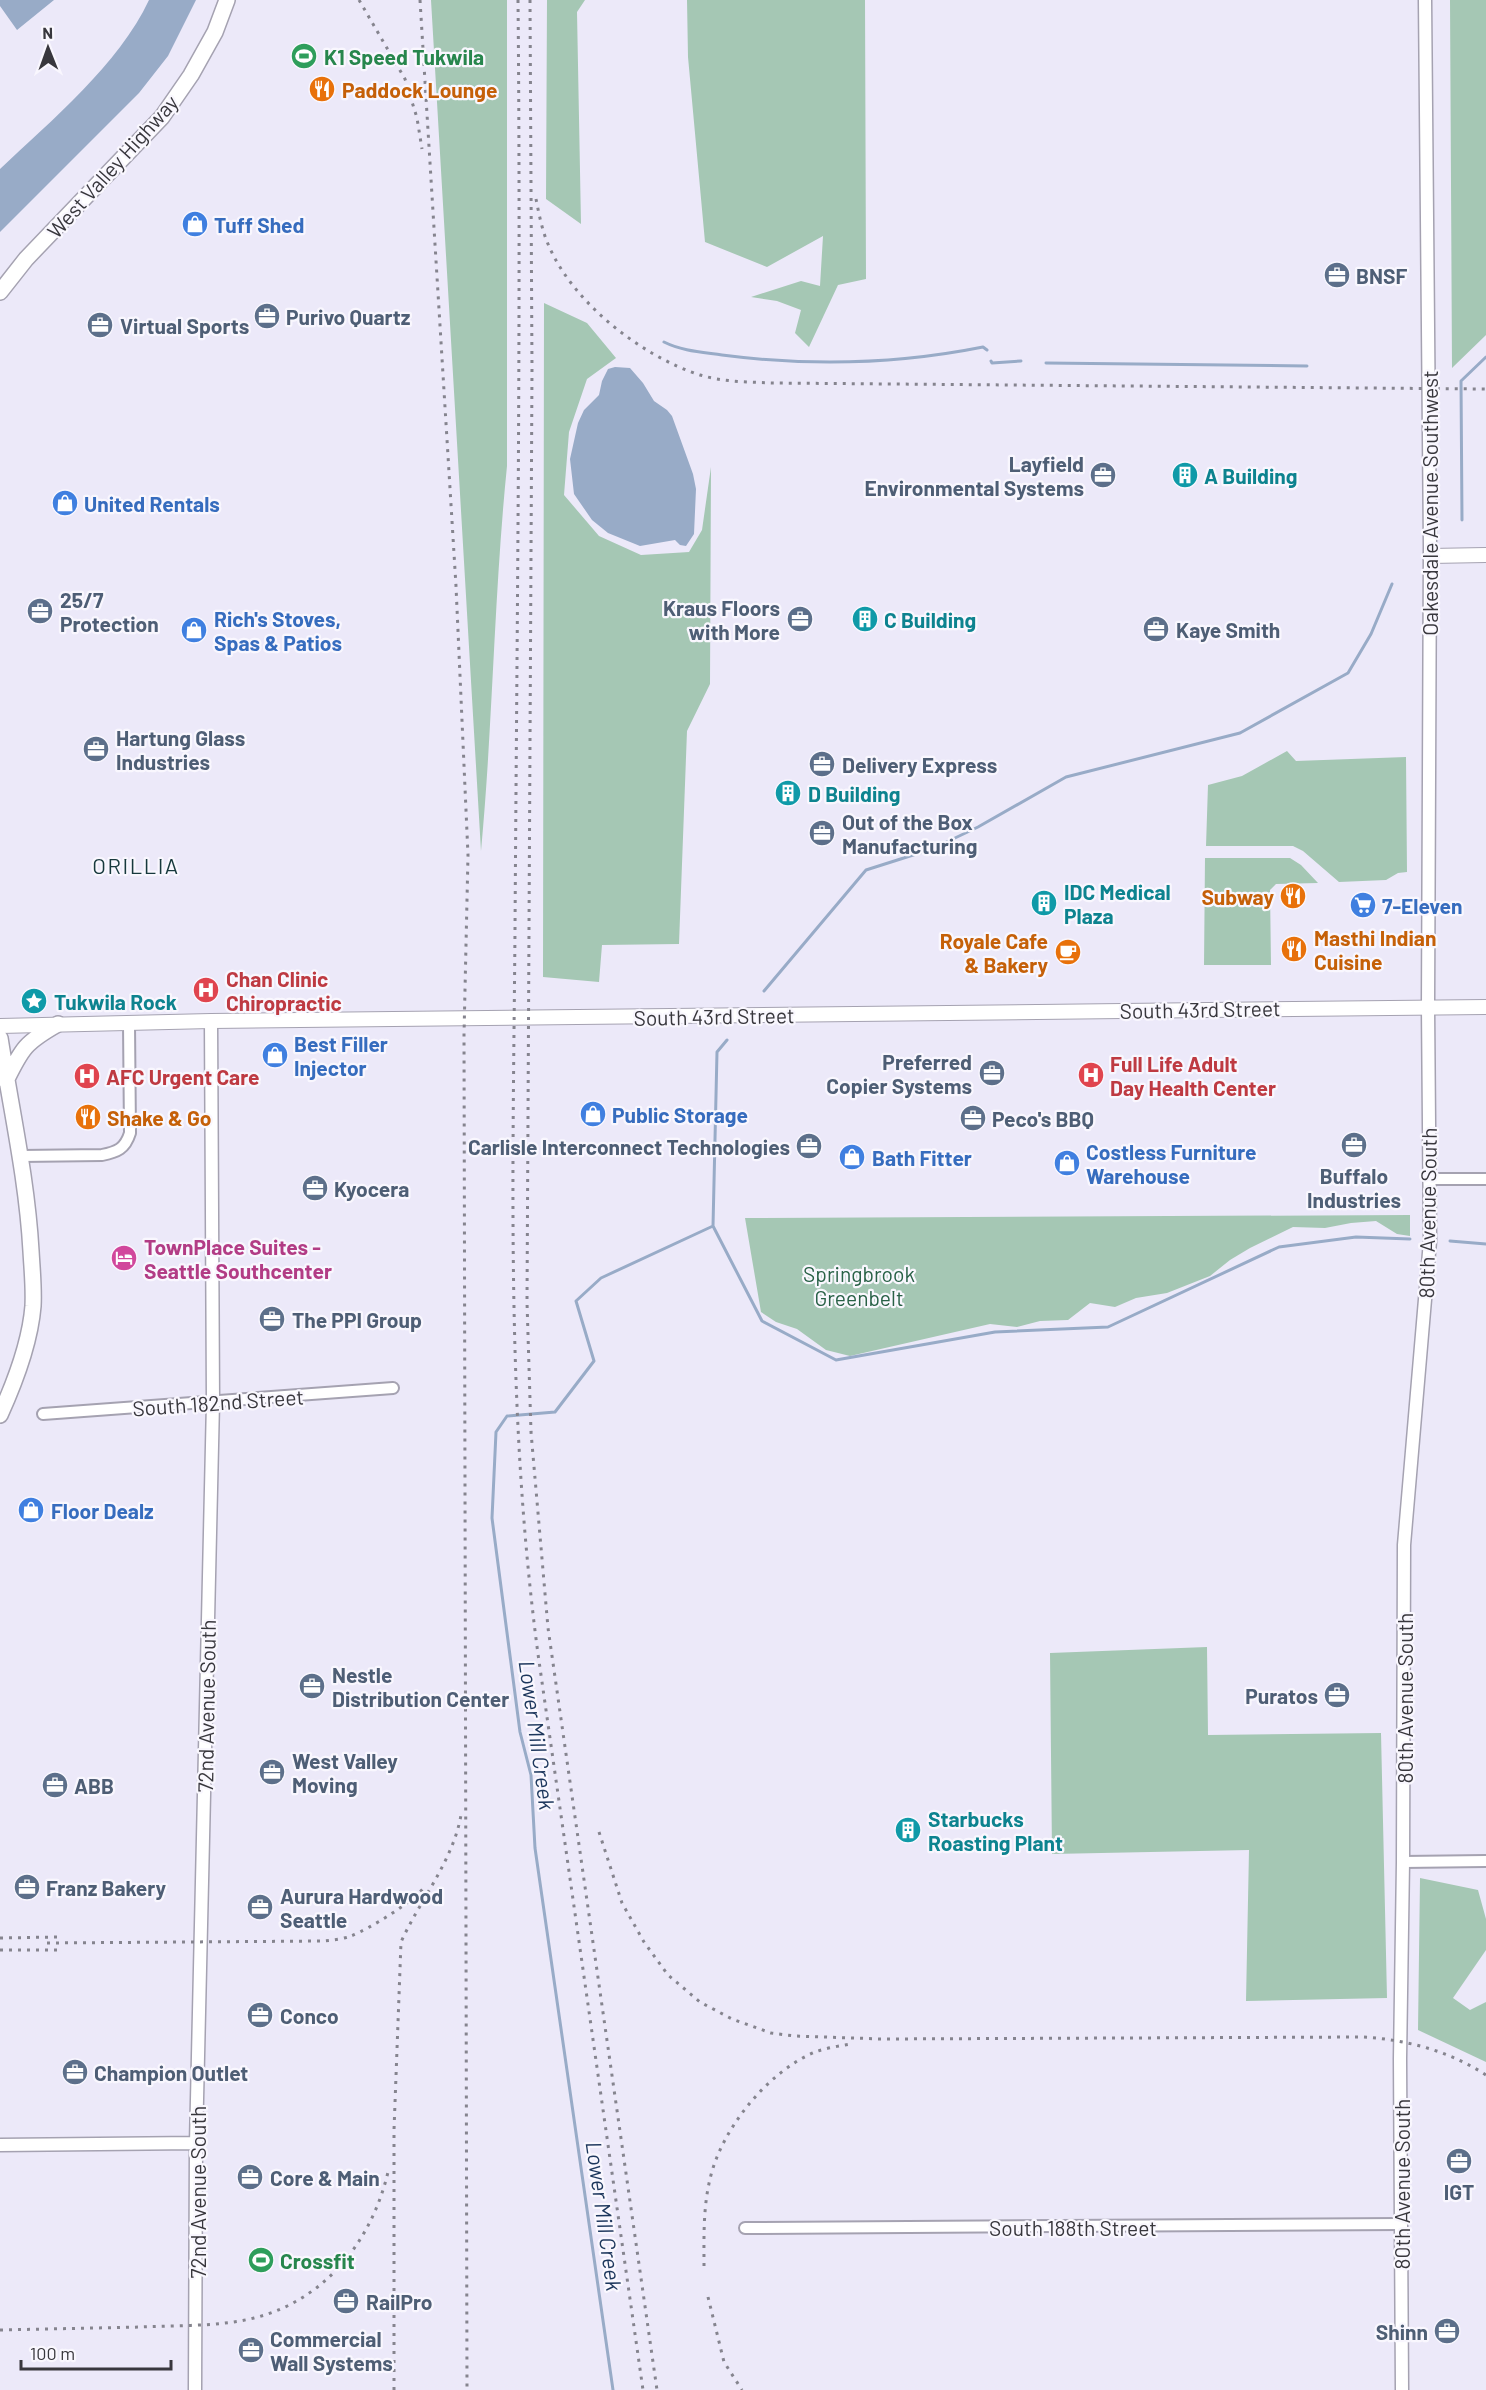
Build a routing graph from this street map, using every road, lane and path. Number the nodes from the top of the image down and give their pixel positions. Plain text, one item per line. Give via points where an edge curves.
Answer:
1 (227, 0) edge
2 (1425, 0) edge
3 (0, 292) edge
4 (1486, 555) edge
5 (1430, 556) junction
6 (1486, 1006) edge
7 (1428, 1007) junction
8 (211, 1021) junction
9 (58, 1024) junction
10 (129, 1024) junction
11 (0, 1026) edge
12 (0, 1038) edge
13 (6, 1081) junction
14 (21, 1156) junction
15 (1430, 1179) junction
16 (1486, 1179) edge
17 (393, 1388) dead end
18 (213, 1402) junction
19 (43, 1414) dead end
20 (0, 1415) edge
21 (1486, 1861) edge
22 (1403, 1862) junction
23 (196, 2143) junction
24 (0, 2145) edge
25 (1401, 2224) junction
26 (745, 2228) dead end
27 (195, 2390) edge
28 (1402, 2390) edge

1 - 3 main road, West Valley Highway via 215,32 162,117 26,259
2 - 5 street, Oakesdale Avenue Southwest
4 - 5 main road
5 - 7 street, Oakesdale Avenue Southwest
6 - 7 main road, South 43rd Street
7 - 8 main road, South 43rd Street
7 - 15 street, 80th Avenue South
8 - 10 main road, South 43rd Street
8 - 18 street, 72nd Avenue South
9 - 10 main road, South 43rd Street
9 - 11 main road, South 43rd Street
9 - 13 main road via 28,1042
10 - 14 street via 130,1133 124,1147 102,1155
12 - 13 main road
13 - 14 main road
14 - 20 main road via 33,1306 21,1362
15 - 16 street
15 - 22 street, 80th Avenue South via 1427,1294 1404,1545
17 - 18 street, South 182nd Street
18 - 19 street, South 182nd Street
18 - 23 street, 72nd Avenue South
21 - 22 street
22 - 25 street, 80th Avenue South
23 - 24 street
23 - 27 street, 72nd Avenue South
25 - 26 street, South 188th Street
25 - 28 street, 80th Avenue South

